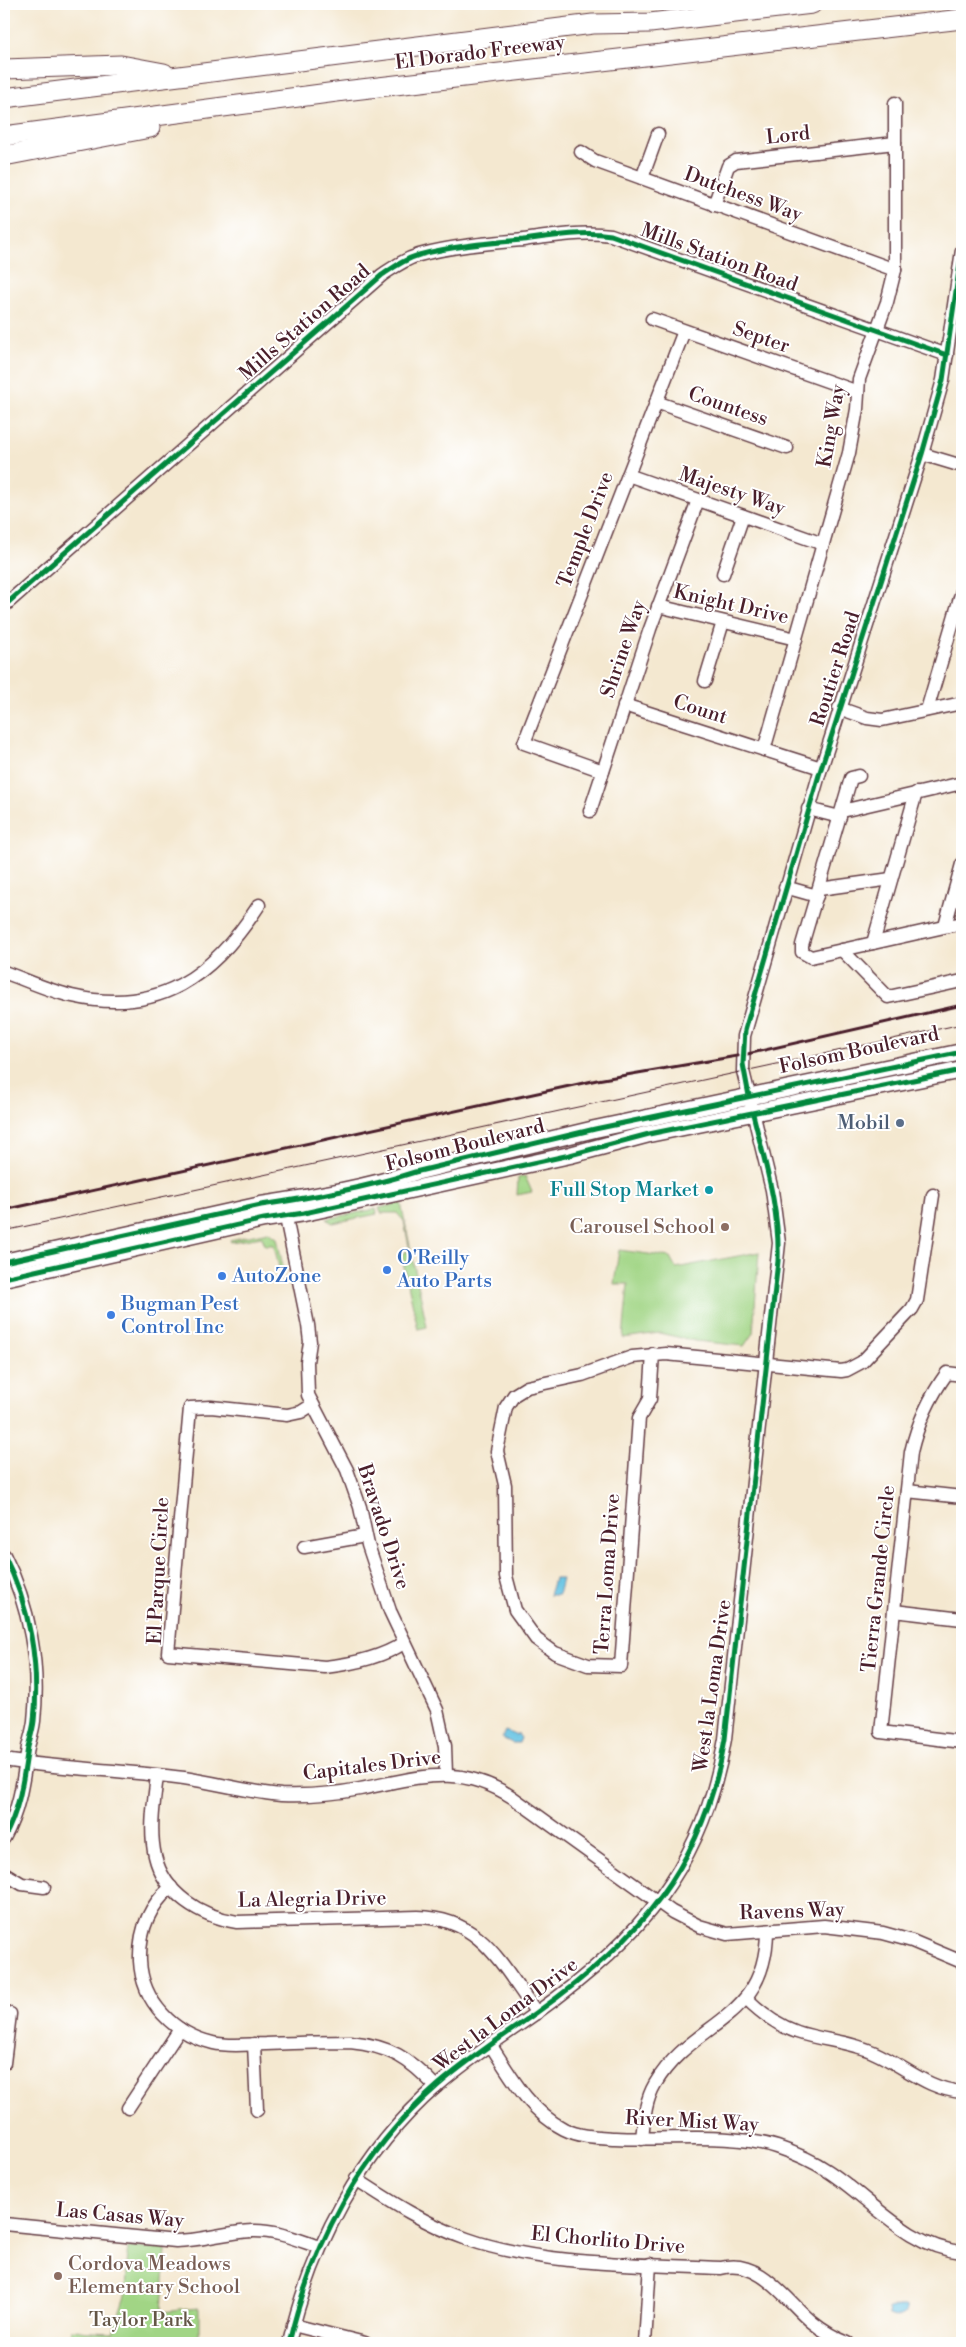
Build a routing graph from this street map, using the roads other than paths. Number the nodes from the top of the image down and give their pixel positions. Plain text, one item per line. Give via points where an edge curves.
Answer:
1 (812, 4) edge
2 (962, 18) edge
3 (4, 69) edge
4 (184, 77) junction
5 (344, 91) junction
6 (4, 98) edge
7 (896, 103) dead end
8 (658, 134) dead end
9 (4, 136) edge
10 (896, 143) junction
11 (581, 152) dead end
12 (4, 156) edge
13 (642, 178) junction
14 (714, 205) junction
15 (962, 250) edge
16 (895, 270) junction
17 (652, 319) dead end
18 (684, 331) junction
19 (876, 331) junction
20 (947, 355) junction
21 (858, 392) junction
22 (656, 402) junction
23 (787, 448) dead end
24 (922, 454) junction
25 (962, 466) edge
26 (628, 475) junction
27 (698, 500) junction
28 (743, 516) junction
29 (823, 544) junction
30 (723, 574) dead end
31 (962, 591) edge
32 (4, 606) edge
33 (658, 606) junction
34 (723, 622) junction
35 (796, 639) junction
36 (704, 681) dead end
37 (962, 702) edge
38 (624, 705) junction
39 (839, 708) junction
40 (927, 710) junction
41 (764, 750) junction
42 (821, 768) junction
43 (603, 771) junction
44 (859, 776) dead end
45 (962, 783) edge
46 (916, 793) junction
47 (808, 809) junction
48 (590, 811) dead end
49 (841, 814) junction
50 (962, 864) edge
51 (891, 879) junction
52 (785, 887) junction
53 (818, 892) junction
54 (259, 905) dead end
55 (962, 923) edge
56 (945, 926) junction
57 (874, 943) junction
58 (842, 950) junction
59 (4, 972) edge
60 (962, 981) edge
61 (962, 1052) edge
62 (962, 1060) edge
63 (962, 1070) edge
64 (928, 1077) junction
65 (749, 1096) junction
66 (753, 1114) junction
67 (595, 1129) junction
68 (537, 1162) junction
69 (933, 1195) dead end
70 (284, 1209) junction
71 (4, 1262) edge
72 (4, 1278) edge
73 (653, 1354) junction
74 (766, 1363) junction
75 (962, 1375) edge
76 (312, 1406) junction
77 (907, 1491) junction
78 (962, 1496) edge
79 (365, 1536) junction
80 (304, 1547) dead end
81 (4, 1556) edge
82 (894, 1611) junction
83 (962, 1619) edge
84 (404, 1643) junction
85 (962, 1742) edge
86 (4, 1760) edge
87 (27, 1762) junction
88 (446, 1774) junction
89 (157, 1776) junction
90 (4, 1838) edge
91 (4, 1873) edge
92 (44, 1887) dead end
93 (171, 1887) junction
94 (656, 1901) junction
95 (767, 1931) junction
96 (962, 1962) edge
97 (746, 1998) junction
98 (4, 2012) edge
99 (537, 2013) junction
100 (180, 2029) junction
101 (254, 2044) junction
102 (490, 2044) junction
103 (4, 2063) edge
104 (436, 2087) junction
105 (962, 2092) edge
106 (128, 2108) dead end
107 (257, 2110) dead end
108 (642, 2139) junction
109 (356, 2179) junction
110 (4, 2224) edge
111 (320, 2248) junction
112 (962, 2252) edge
113 (650, 2264) junction
114 (293, 2325) junction
115 (289, 2343) edge
116 (364, 2343) edge
117 (645, 2343) edge
118 (848, 2343) edge

1 - 4 highway, El Dorado Freeway via 650,23 583,26
2 - 5 highway, El Dorado Freeway
3 - 4 highway via 121,65
4 - 6 highway, El Dorado Freeway
5 - 9 highway, El Dorado Freeway
5 - 12 highway
7 - 10 street, King Way
8 - 13 street
10 - 14 street, Lord via 736,161 728,166
10 - 16 street, King Way
11 - 13 street, Dutchess Way via 595,161
13 - 14 street, Dutchess Way
14 - 16 street, Dutchess Way
15 - 20 street, Routier Road
16 - 19 street, King Way
17 - 18 street, Septer
18 - 21 street, Septer
18 - 22 street, Temple Drive
19 - 20 street, Mills Station Road
19 - 21 street, King Way via 859,379
19 - 32 street, Mills Station Road via 611,235 571,234 419,255 382,275
20 - 24 street, Routier Road
21 - 29 street, King Way via 849,453
22 - 23 street, Countess
22 - 26 street, Temple Drive
24 - 25 street
24 - 39 street, Routier Road
26 - 27 street, Majesty Way
26 - 43 street, Temple Drive via 524,743
27 - 28 street, Majesty Way
27 - 33 street, Shrine Way
28 - 29 street, Majesty Way
28 - 30 street
29 - 35 street, King Way
31 - 40 street
33 - 34 street, Knight Drive
33 - 38 street, Shrine Way
34 - 35 street, Knight Drive
34 - 36 street
35 - 41 street, King Way
37 - 40 street
38 - 41 street, Count
38 - 43 street, Shrine Way
39 - 40 street via 882,720
39 - 42 street, Routier Road
41 - 42 street, Count
42 - 47 street, Routier Road
43 - 48 street, Shrine Way
44 - 49 street via 851,778
45 - 46 street
46 - 49 street
46 - 51 street
47 - 49 street
47 - 52 street, Routier Road
49 - 53 street
50 - 56 street
51 - 53 street
51 - 57 street
52 - 53 street
52 - 65 street, Routier Road via 744,1036 743,1064
53 - 58 street via 802,952 810,957
54 - 59 street via 233,943 214,961 175,989 158,995 116,1001 95,1000 49,989
55 - 56 street
56 - 57 street
57 - 58 street
58 - 60 street via 888,997
61 - 65 main road, Folsom Boulevard
62 - 64 main road via 944,1064
63 - 64 main road, Folsom Boulevard
64 - 66 main road, Folsom Boulevard
65 - 66 street, West la Loma Drive
65 - 67 main road, Folsom Boulevard
66 - 68 main road, Folsom Boulevard via 649,1134
66 - 74 street, West la Loma Drive via 772,1190 779,1243
67 - 68 main road via 579,1141 543,1151
67 - 70 main road, Folsom Boulevard via 416,1172
68 - 70 main road, Folsom Boulevard
69 - 74 street, Terra Loma Drive via 917,1300 862,1362 841,1371
70 - 71 main road, Folsom Boulevard
70 - 72 main road, Folsom Boulevard via 264,1218 155,1245
70 - 76 street, Bravado Drive via 308,1325 310,1342 306,1380
73 - 73 street, Terra Loma Drive via 527,1387 514,1395 506,1407 497,1451 505,1485 506,1576 511,1599 524,1625 540,1642 555,1653 588,1665 620,1666 638,1418 650,1399
73 - 74 street, Terra Loma Drive
74 - 94 street, West la Loma Drive via 721,1763 712,1798 694,1844
75 - 77 street, Tierra Grande Circle via 947,1373 924,1410 911,1452
76 - 79 street, Bravado Drive via 347,1470 360,1507
76 - 84 street, El Parque Circle via 287,1415 190,1408 168,1653 325,1667 392,1651
77 - 78 street
77 - 82 street, Tierra Grande Circle
79 - 80 street
79 - 84 street, Bravado Drive
81 - 87 street via 25,1609 33,1655 34,1723
82 - 83 street
82 - 85 street, Tierra Grande Circle via 881,1732
84 - 88 street, Bravado Drive via 437,1710 445,1746
86 - 87 street, Capitales Drive
87 - 89 street, Capitales Drive
87 - 90 street via 19,1802
88 - 89 street, Capitales Drive via 417,1776 331,1794 301,1796 261,1793
88 - 94 street, Capitales Drive via 472,1778 501,1790
89 - 93 street, La Alegria Drive via 153,1845 161,1872
91 - 92 street via 22,1884
93 - 99 street, La Alegria Drive via 206,1914 236,1922 418,1917 455,1923 490,1948
93 - 100 street via 157,1902 145,1923 140,1967 146,1989 156,2006
94 - 95 street, Ravens Way via 685,1920 711,1930 727,1934
94 - 99 street, West la Loma Drive via 634,1932 616,1949
95 - 96 street, Ravens Way via 804,1927 854,1928 912,1941
95 - 97 street via 764,1964
97 - 105 street via 768,2017 790,2029 857,2046 892,2061 926,2083
97 - 108 street via 663,2072 648,2100
98 - 103 street via 10,2014
99 - 102 street, West la Loma Drive
100 - 101 street via 215,2043
100 - 106 street
101 - 104 street via 367,2043 392,2051 414,2064
101 - 107 street
102 - 104 street, West la Loma Drive
102 - 108 street, River Mist Way via 533,2106 554,2123 580,2135
104 - 109 street, West la Loma Drive via 396,2127
108 - 112 street, River Mist Way via 739,2140 776,2146 829,2171 913,2235 940,2248
109 - 111 street, West la Loma Drive
109 - 113 street, El Chorlito Drive via 420,2218 491,2246 546,2257
110 - 111 street, Las Casas Way via 176,2241 252,2231 294,2238
111 - 114 street, West la Loma Drive
113 - 117 street
113 - 118 street, El Chorlito Drive via 721,2268 733,2265 748,2270 775,2286 813,2323
114 - 115 street, West la Loma Drive
114 - 116 street

